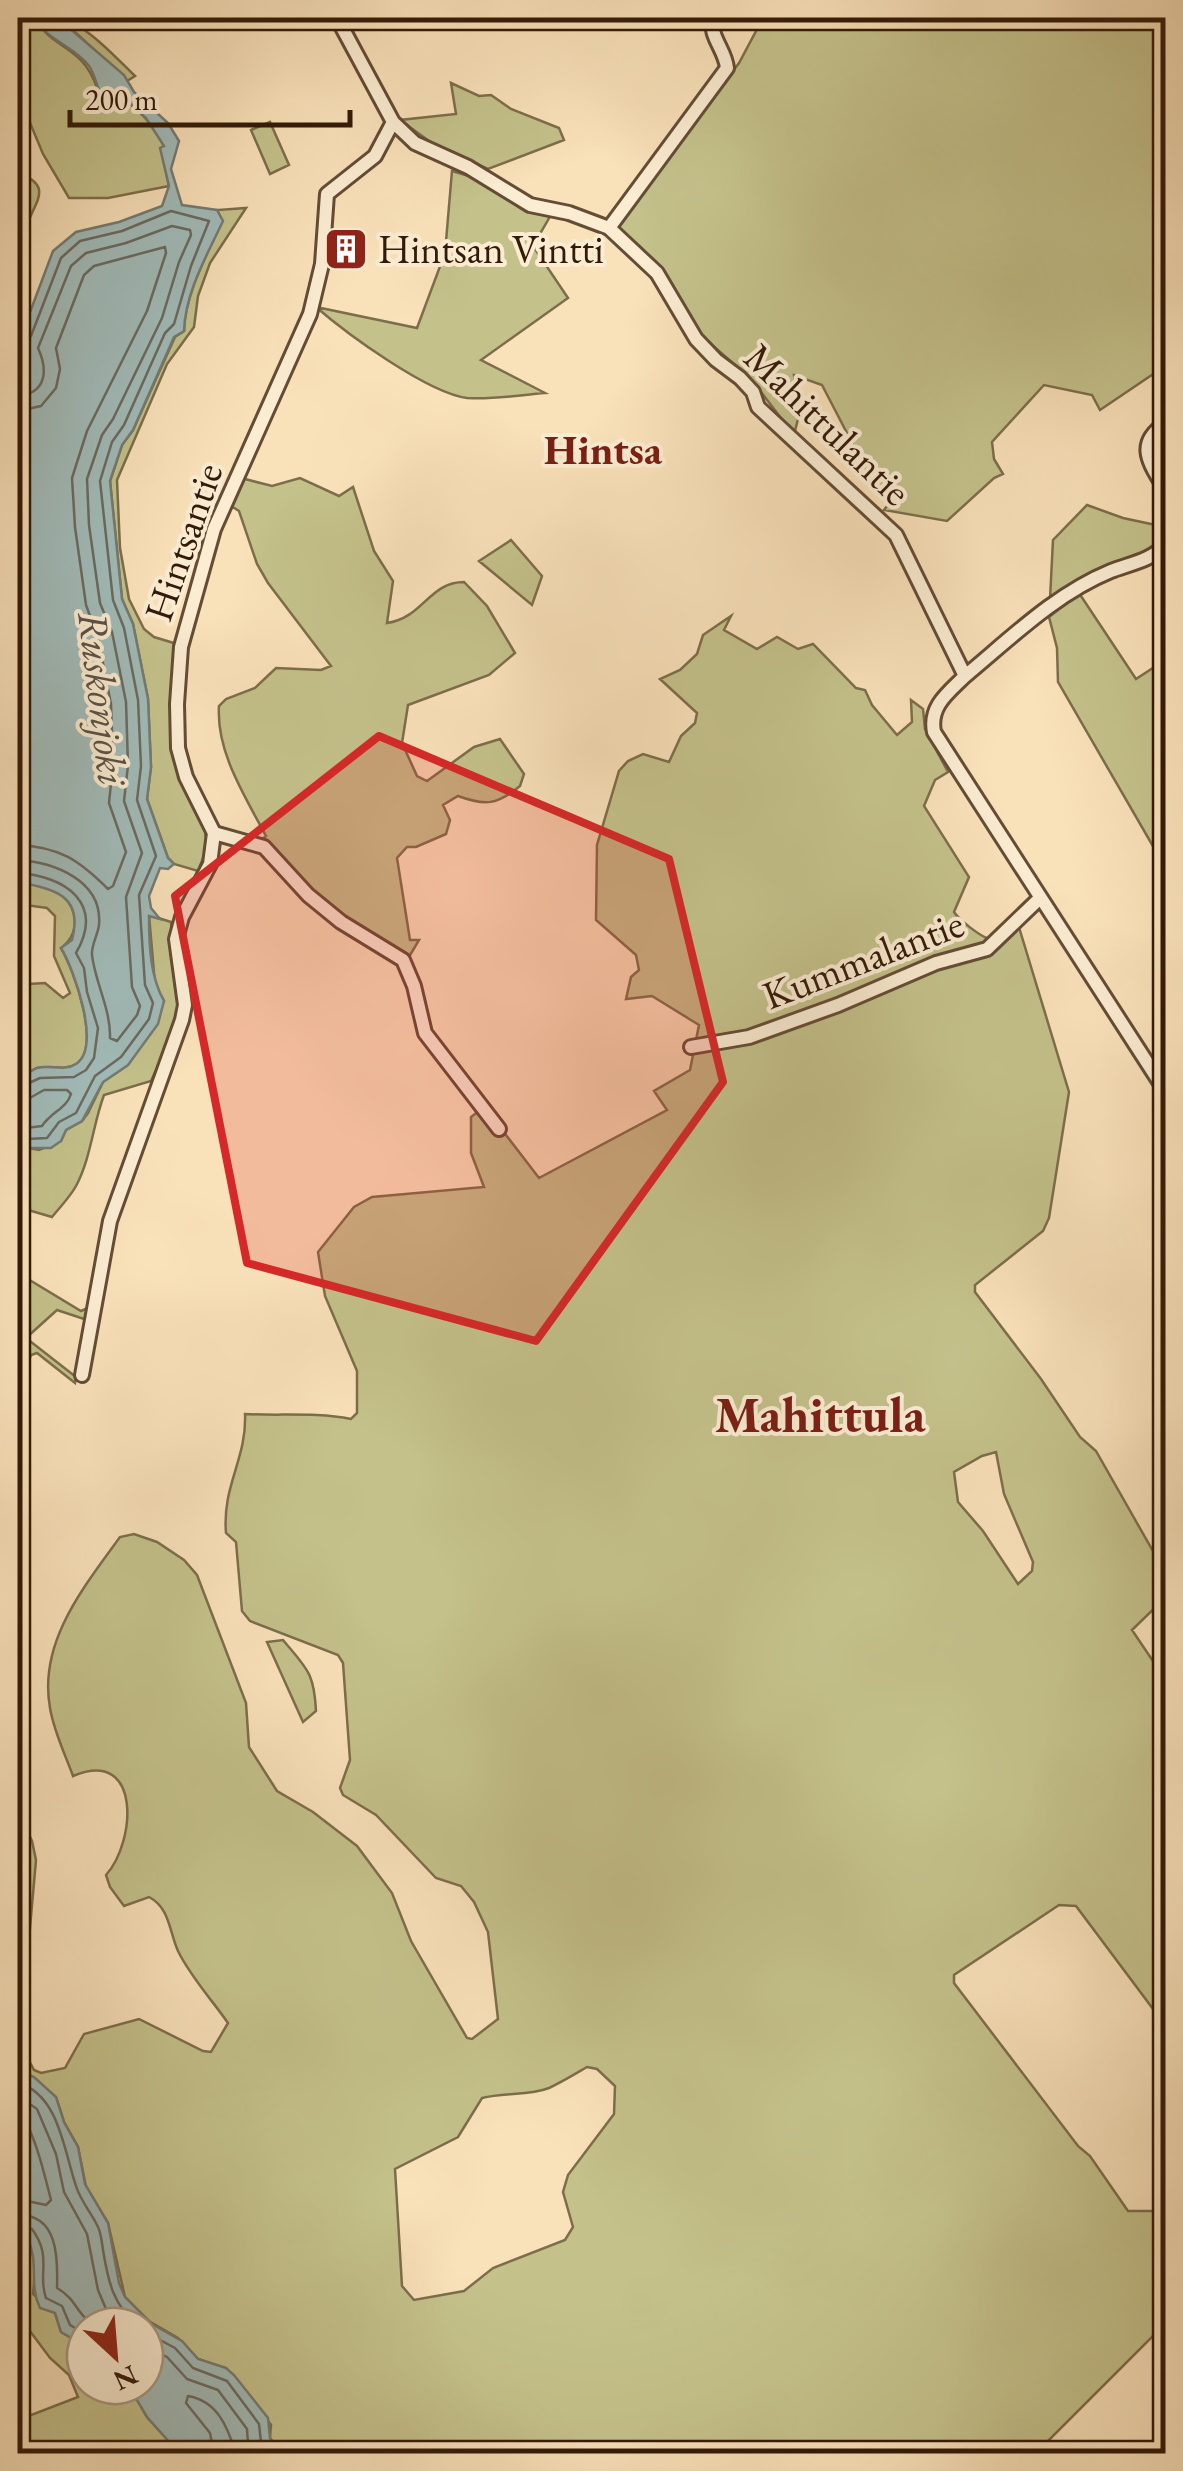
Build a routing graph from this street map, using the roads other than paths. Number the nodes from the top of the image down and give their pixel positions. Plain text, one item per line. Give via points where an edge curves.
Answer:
1 (337, 18) edge
2 (712, 18) edge
3 (393, 122) junction
4 (609, 228) junction
5 (1166, 423) edge
6 (1166, 492) edge
7 (1166, 544) edge
8 (965, 676) junction
9 (214, 833) junction
10 (1040, 898) junction
11 (691, 1047) dead end
12 (1166, 1092) edge
13 (500, 1129) dead end
14 (82, 1376) dead end

1 - 3 street, Mahittulantie
2 - 4 street via 727,68
3 - 4 street, Mahittulantie via 414,144 530,205
3 - 9 street, Hintsantie via 374,156 327,194 310,314 214,529 181,646 178,748
4 - 8 street, Mahittulantie via 657,273 696,339 753,392 758,407 896,535
5 - 6 street via 1148,440 1147,452
7 - 8 street via 1066,595
8 - 10 street via 937,704 934,732
9 - 13 street via 264,847 340,922 403,960 425,1033
9 - 14 street via 210,864 176,939 182,1020 110,1222
10 - 11 street, Kummalantie via 987,949 749,1037
10 - 12 street

